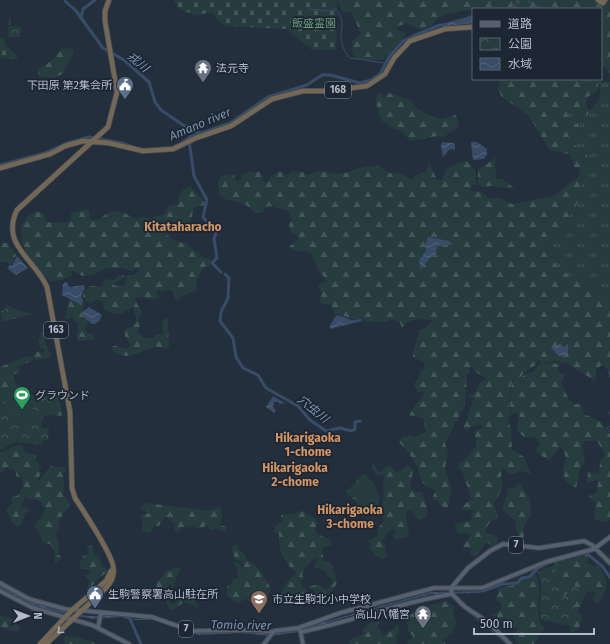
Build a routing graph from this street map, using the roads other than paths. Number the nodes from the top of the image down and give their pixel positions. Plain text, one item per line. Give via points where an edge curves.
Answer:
1 (109, 0) edge
2 (598, 0) edge
3 (605, 0) edge
4 (472, 27) edge
5 (96, 139) junction
6 (0, 168) edge
7 (610, 537) edge
8 (595, 548) junction
9 (111, 559) junction
10 (610, 563) edge
11 (0, 583) edge
12 (0, 591) edge
13 (451, 591) junction
14 (21, 595) junction
15 (18, 601) junction
16 (86, 608) junction
17 (72, 610) junction
18 (81, 611) junction
19 (101, 613) junction
20 (60, 615) junction
21 (66, 616) junction
22 (74, 618) junction
23 (61, 621) junction
24 (98, 626) junction
25 (299, 630) junction
26 (272, 632) junction
27 (40, 644) edge
28 (46, 644) edge
29 (129, 644) edge
30 (264, 644) edge
31 (303, 644) edge
32 (510, 644) edge

1 - 5 highway, 163 via 105,21 117,98 108,127
2 - 3 highway via 603,3
4 - 5 highway, 168 via 446,29 410,41 394,58 385,74 367,86 303,91 272,99 231,126 173,149 146,151
5 - 6 highway, 168 via 72,144 50,154
5 - 9 highway, 163 via 17,210 9,232 15,250 40,273 47,287 69,404 72,488 75,498
7 - 8 main road, 7
8 - 10 main road, 7
8 - 13 main road, 7 via 546,562 482,588
8 - 13 main road, 7 via 584,541 539,548 503,544 468,568
9 - 16 highway, 163 via 114,571 111,582
9 - 17 highway via 111,570 107,580
11 - 14 main road
12 - 15 main road
13 - 25 main road, 7 via 331,625
13 - 25 main road, 7 via 441,588 423,591 340,613
13 - 32 main road via 465,607 488,622
14 - 15 main road
14 - 17 main road
15 - 20 main road
16 - 18 highway, 163
16 - 19 main road, 7
17 - 18 main road
17 - 21 highway
18 - 22 highway, 163
19 - 24 main road
19 - 26 main road, 7 via 156,618 198,631
20 - 21 main road
20 - 23 main road
21 - 22 main road
21 - 23 highway
22 - 24 main road
22 -> 28 highway, 163
23 - 27 highway
24 - 29 main road
25 - 26 main road, 7
25 - 31 main road
26 - 30 main road

